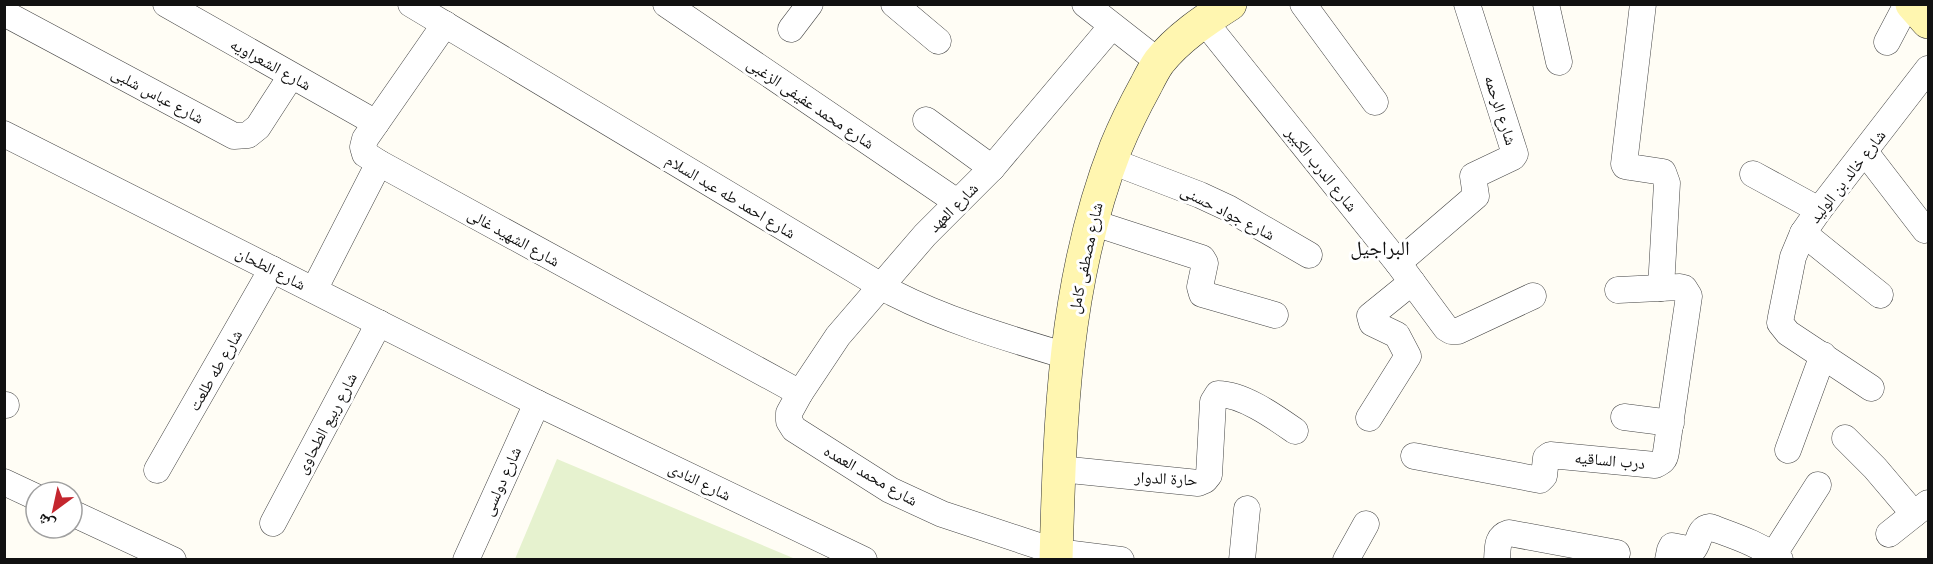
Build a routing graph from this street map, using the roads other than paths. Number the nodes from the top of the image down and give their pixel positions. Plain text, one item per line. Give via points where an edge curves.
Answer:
1 (166, 4) edge
2 (666, 4) edge
3 (810, 4) edge
4 (894, 4) edge
5 (1085, 4) edge
6 (1303, 4) edge
7 (1467, 4) edge
8 (1546, 4) edge
9 (1643, 4) edge
10 (1907, 4) edge
11 (1912, 4) edge
12 (1209, 12) edge
13 (4, 13) edge
14 (432, 13) edge
15 (1929, 22) edge
16 (1112, 26) junction
17 (791, 29) dead end
18 (938, 40) dead end
19 (1887, 42) dead end
20 (1159, 62) junction
21 (1559, 62) dead end
22 (1929, 69) edge
23 (291, 76) junction
24 (1375, 102) dead end
25 (926, 120) dead end
26 (376, 123) junction
27 (4, 134) edge
28 (1865, 152) junction
29 (1111, 161) junction
30 (379, 163) junction
31 (992, 168) junction
32 (1753, 174) dead end
33 (957, 202) junction
34 (1819, 210) junction
35 (1091, 222) junction
36 (1925, 230) dead end
37 (1803, 233) junction
38 (1309, 255) dead end
39 (272, 269) junction
40 (1405, 273) junction
41 (881, 286) junction
42 (1661, 288) junction
43 (314, 290) junction
44 (1618, 290) dead end
45 (1880, 295) dead end
46 (1533, 296) dead end
47 (1275, 315) dead end
48 (379, 323) junction
49 (1067, 356) junction
50 (1823, 356) junction
51 (1871, 388) dead end
52 (800, 393) junction
53 (537, 403) junction
54 (1623, 417) dead end
55 (1369, 418) dead end
56 (1671, 423) junction
57 (1295, 431) dead end
58 (1845, 438) dead end
59 (1788, 450) dead end
60 (1414, 456) dead end
61 (1060, 469) junction
62 (157, 470) dead end
63 (4, 482) edge
64 (1818, 485) dead end
65 (24, 491) edge
66 (1247, 509) dead end
67 (1921, 509) edge
68 (84, 519) edge
69 (273, 523) dead end
70 (1366, 524) dead end
71 (1889, 534) dead end
72 (1600, 554) edge
73 (1057, 556) edge
74 (1770, 556) edge
75 (173, 560) edge
76 (466, 560) edge
77 (864, 560) edge
78 (1121, 560) edge
79 (1242, 560) edge
80 (1346, 560) edge
81 (1497, 560) edge
82 (1668, 560) edge

1 - 23 street, شارع الشعراويه
2 - 33 street, شارع محمد عفيفى الزغبى
3 - 17 street
4 - 18 street
5 - 16 street
6 - 24 street
7 - 40 street, شارع الرحمه via 1515,154 1473,176 1476,196
8 - 21 street
9 - 42 street via 1624,159 1625,166 1663,172 1667,183
10 - 19 street
11 - 15 street
12 - 20 street, شارع مصطفى كامل
12 - 40 street, شارع الدرب الكبير
13 - 23 street, شارع عباس شلبى via 234,136 248,135 258,127
14 - 26 street, شارع الشهيد غالى
14 - 41 street, شارع احمد طه عبد السلام
16 - 20 street
16 - 31 street, شارع العهد
20 - 29 street, شارع مصطفى كامل via 1127,118
22 - 28 street, شارع خالد بن الوليد
23 - 26 street, شارع الشعراويه
25 - 31 street
26 - 30 street, شارع الشهيد غالى via 363,147 365,154
27 - 39 street, شارع الطحان
28 - 34 street, شارع خالد بن الوليد
28 - 36 street
29 - 35 street, شارع مصطفى كامل
29 - 38 street, شارع جواد حسنى via 1209,200
30 - 43 street
30 - 52 street, شارع الشهيد غالى
31 - 33 street, شارع العهد
32 - 34 street
33 - 41 street, شارع العهد
34 - 37 street, شارع خالد بن الوليد
35 - 47 street via 1202,258 1202,294
35 - 49 street, شارع مصطفى كامل via 1072,311
37 - 45 street
37 - 50 street, شارع خالد بن الوليد via 1793,258 1780,323 1788,333
39 - 43 street, شارع الطحان
39 - 62 street, شارع طه طلعت
40 - 46 street, شارع الدرب الكبير via 1451,331
40 - 55 street via 1370,316 1372,323 1397,335 1408,356
41 - 49 street, شارع احمد طه عبد السلام via 970,327
41 - 52 street, شارع العهد via 838,336
42 - 44 street, درب الساقيه
42 - 56 street, درب الساقيه via 1684,288 1689,296
43 - 48 street, شارع الطحان
48 - 53 street, شارع الطحان
48 - 69 street, شارع ربيع الطحاوى
49 - 61 street, شارع مصطفى كامل
50 - 51 street, شارع خالد بن الوليد
50 - 59 street
52 - 73 street, شارع محمد العمده via 789,413 791,426 890,490 942,514
53 - 76 street, شارع دولسى
53 - 77 street, شارع النادى
54 - 56 street
56 - 60 street, درب الساقيه via 1665,458 1655,465 1550,455 1540,480
57 - 61 street, حارة الدوار via 1243,400 1218,394 1213,402 1209,475 1205,480 1198,483
58 - 67 street
61 - 73 street, شارع مصطفى كامل
63 - 65 street
64 - 74 street
66 - 79 street
67 - 71 street
68 - 75 street
70 - 80 street
72 - 81 street via 1509,533 1498,541
73 - 78 street, شارع محمد العمده
74 - 82 street via 1739,537 1707,527 1701,531 1693,550 1672,546

